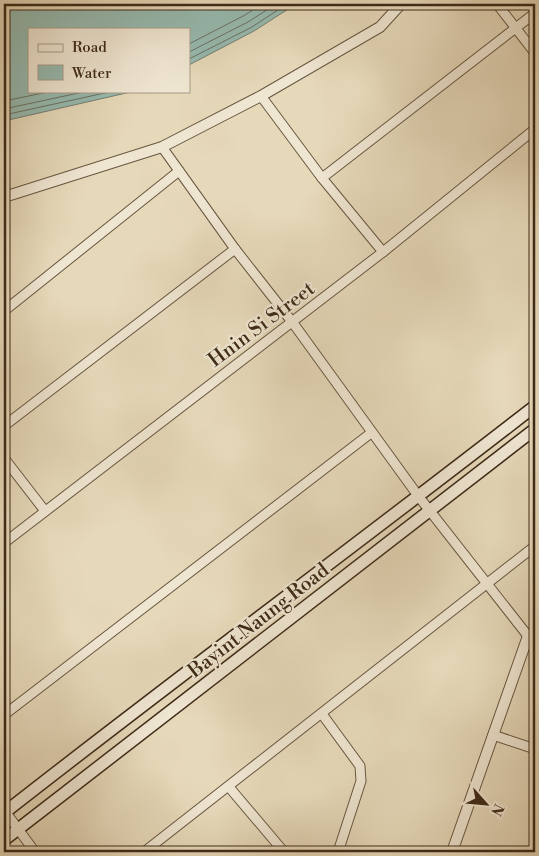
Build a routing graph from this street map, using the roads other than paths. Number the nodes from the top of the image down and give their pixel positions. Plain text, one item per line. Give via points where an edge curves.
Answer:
1 (400, 4) edge
2 (497, 4) edge
3 (535, 13) edge
4 (516, 28) junction
5 (535, 53) edge
6 (261, 96) junction
7 (535, 129) edge
8 (162, 147) junction
9 (179, 171) junction
10 (322, 178) junction
11 (4, 197) edge
12 (235, 249) junction
13 (383, 252) junction
14 (4, 311) edge
15 (292, 322) junction
16 (535, 406) edge
17 (4, 426) edge
18 (535, 429) edge
19 (371, 433) junction
20 (4, 458) edge
21 (419, 497) junction
22 (45, 511) junction
23 (430, 511) junction
24 (4, 543) edge
25 (535, 546) edge
26 (486, 584) junction
27 (532, 638) edge
28 (188, 671) junction
29 (200, 688) junction
30 (322, 714) junction
31 (4, 715) edge
32 (493, 735) junction
33 (535, 749) edge
34 (229, 787) junction
35 (4, 812) edge
36 (18, 829) junction
37 (4, 840) edge
38 (156, 849) edge
39 (34, 852) edge
40 (144, 852) edge
41 (284, 852) edge
42 (338, 852) edge
43 (452, 852) edge

1 - 6 street via 380,27
2 - 4 street
3 - 4 street
4 - 5 street
4 - 10 street
6 - 8 street
6 - 10 street
7 - 13 street, Hnin Si Street
8 - 9 street
8 - 11 street
9 - 12 street
9 - 14 street
10 - 13 street
12 - 15 street
12 - 17 street
13 - 15 street, Hnin Si Street
15 - 19 street
15 - 22 street, Hnin Si Street
16 - 21 main road, Bayint Naung Road
18 - 23 main road, Bayint Naung Road
19 - 21 street
19 - 31 street
20 - 22 street
21 - 23 street
21 - 28 main road, Bayint Naung Road
22 - 24 street, Hnin Si Street
23 - 26 street
23 - 29 main road, Bayint Naung Road
25 - 26 street
26 - 27 street
26 - 30 street
27 - 32 street
28 - 29 main road
28 - 35 main road, Bayint Naung Road
29 - 36 main road, Bayint Naung Road
30 - 34 street
30 - 42 street via 360,766 361,781
32 - 33 street
32 - 43 street
34 - 38 street
34 - 41 street
35 - 36 street
36 - 37 main road, Bayint Naung Road
36 - 39 street
38 - 40 street

